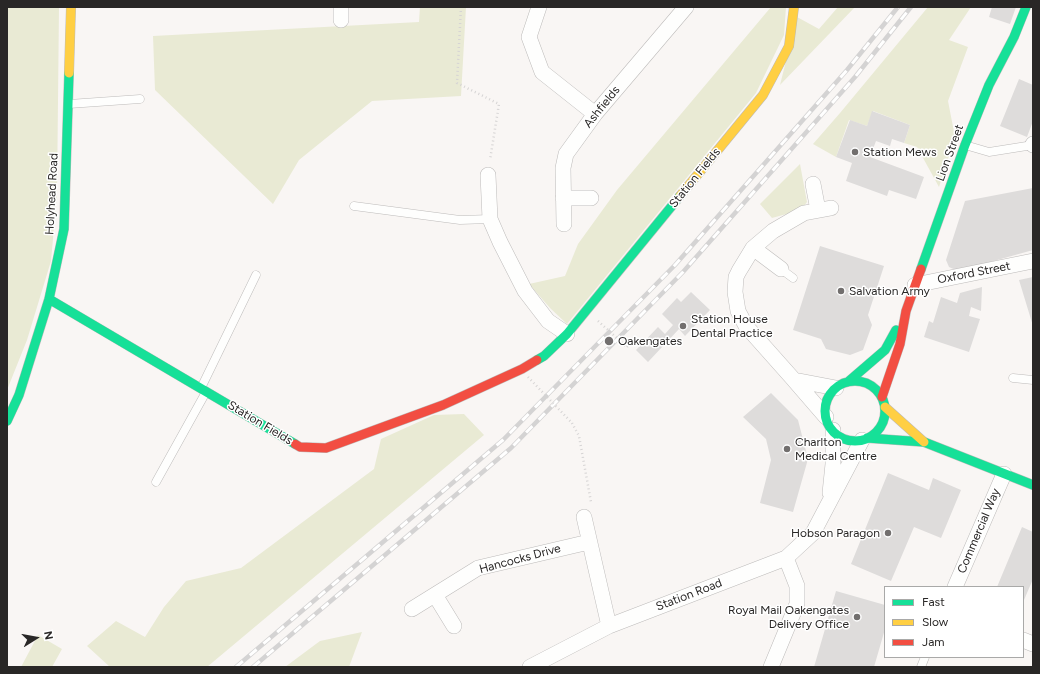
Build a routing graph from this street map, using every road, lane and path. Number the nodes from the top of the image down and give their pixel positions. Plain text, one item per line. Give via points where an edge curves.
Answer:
1 (71, 7) edge
2 (461, 7) edge
3 (539, 7) edge
4 (686, 7) edge
5 (794, 7) edge
6 (1026, 7) edge
7 (140, 99) dead end
8 (68, 104) junction
9 (595, 114) junction
10 (965, 144) junction
11 (1033, 144) edge
12 (488, 175) joint
13 (813, 184) dead end
14 (563, 198) junction
15 (591, 198) dead end
16 (354, 206) dead end
17 (490, 219) junction
18 (564, 224) dead end
19 (754, 248) junction
20 (1033, 261) edge
21 (787, 274) dead end
22 (256, 275) dead end
23 (915, 285) junction
24 (49, 298) junction
25 (906, 312) junction
26 (598, 320) dead end
27 (567, 334) junction
28 (637, 336) dead end
29 (528, 377) dead end
30 (1013, 378) dead end
31 (794, 380) junction
32 (1033, 380) edge
33 (843, 385) junction
34 (204, 390) junction
35 (882, 397) junction
36 (885, 407) junction
37 (7, 421) edge
38 (829, 424) junction
39 (864, 439) junction
40 (924, 442) junction
41 (1004, 474) junction
42 (156, 482) dead end
43 (1033, 485) edge
44 (829, 502) junction
45 (584, 517) joint
46 (589, 542) junction
47 (786, 558) junction
48 (955, 586) edge
49 (434, 595) junction
50 (412, 609) dead end
51 (454, 626) dead end
52 (609, 626) junction
53 (530, 667) edge
54 (772, 667) edge

1 - 8 street, Holyhead Road
2 - 12 path via 457,83 499,104
3 - 9 street via 529,37 542,72
4 - 9 street, Ashfields
5 - 27 street, Station Fields via 789,46 763,95
6 - 10 street, Lion Street via 989,85
7 - 8 lane
8 - 24 street, Holyhead Road via 64,229
9 - 14 street, Ashfields via 566,154 563,168
10 - 11 lane via 989,152
10 - 23 street, Lion Street
12 - 17 street
13 - 19 street via 824,209 804,213 773,231
14 - 15 street
14 - 18 street, Ashfields
16 - 17 lane via 460,220
17 - 27 street via 525,291 548,321
19 - 21 street
19 - 31 street via 736,277 738,311 746,326
20 - 23 street, Oxford Street
22 - 34 lane
23 - 25 street, Lion Street
24 - 34 street, Station Fields
24 - 37 street, Holyhead Road via 19,395
25 - 33 street, Lion Street via 885,350
25 - 35 street, Lion Street via 900,344
26 - 28 path, bridge via 627,347
27 - 34 street, Station Fields via 544,356 522,369 443,405 326,448 300,447
29 - 45 path, bridge via 572,423 579,436 591,506
30 - 32 lane
31 - 33 street
31 - 38 street
33 - 35 street via 859,381 868,384
33 - 38 street via 831,394 827,401
34 - 42 lane
35 - 36 street
36 - 39 street via 881,426
36 - 40 street
38 - 39 street via 838,436 854,441
38 - 44 street, Station Road via 833,464
39 - 40 street
39 - 44 street, Station Road
40 - 41 street
41 - 43 street
41 - 48 street, Commercial Way
44 - 47 street, Station Road via 813,533
45 - 46 street
46 - 49 street, Hancocks Drive via 478,568
46 - 52 street
47 - 52 street, Station Road
47 - 54 street via 797,586 797,604
49 - 50 street, Hancocks Drive
49 - 51 street
52 - 53 street, Station Road

